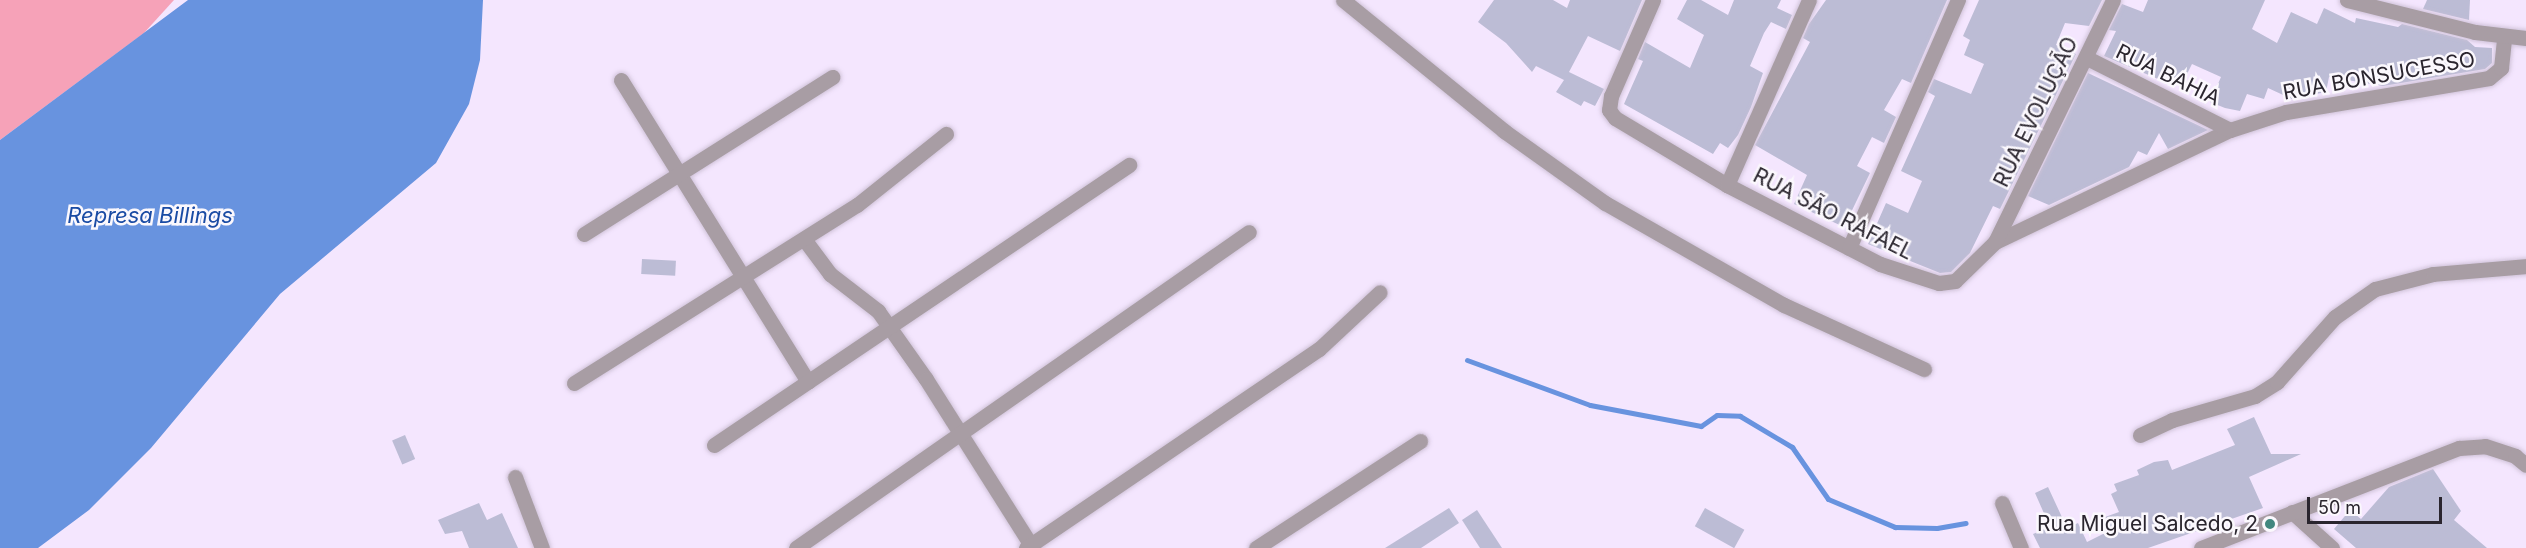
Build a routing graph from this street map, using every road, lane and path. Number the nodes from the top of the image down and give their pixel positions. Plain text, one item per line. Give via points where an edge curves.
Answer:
1 (1343, 0) edge
2 (1653, 0) edge
3 (1809, 0) edge
4 (1958, 0) edge
5 (2114, 0) edge
6 (2347, 0) edge
7 (2504, 37) junction
8 (2526, 38) edge
9 (2087, 58) junction
10 (832, 77) dead end
11 (621, 80) dead end
12 (2230, 130) junction
13 (946, 134) dead end
14 (1129, 165) dead end
15 (679, 174) junction
16 (1727, 185) junction
17 (1249, 232) dead end
18 (585, 234) dead end
19 (804, 239) junction
20 (1995, 242) junction
21 (1849, 248) junction
22 (2526, 266) edge
23 (743, 277) junction
24 (1380, 292) dead end
25 (889, 327) junction
26 (1924, 369) dead end
27 (808, 382) junction
28 (574, 383) dead end
29 (960, 433) junction
30 (2140, 435) dead end
31 (1420, 441) dead end
32 (714, 445) dead end
33 (2526, 465) edge
34 (515, 477) dead end
35 (2002, 502) dead end
36 (2292, 512) junction
37 (1030, 547) edge
38 (542, 548) edge
39 (796, 548) edge
40 (1256, 548) edge
41 (2021, 548) edge
42 (2201, 548) edge
43 (2332, 548) edge

1 - 26 street via 1436,77 1605,203 1784,304
2 - 16 street, RUA SÃO RAFAEL via 1611,96 1611,114
3 - 16 street
4 - 21 street
5 - 9 street, RUA EVOLUÇÃO
6 - 7 street, RUA BONSUCESSO
7 - 8 street, RUA BONSUCESSO
7 - 12 street, RUA BONSUCESSO via 2501,68 2489,78 2286,112
9 - 12 street, RUA BAHIA
9 - 20 street, RUA EVOLUÇÃO
10 - 15 street
11 - 15 street
12 - 20 street, RUA SÃO RAFAEL
13 - 19 street via 857,205
14 - 25 street
15 - 18 street
15 - 23 street
16 - 21 street, RUA SÃO RAFAEL
17 - 29 street
19 - 23 street
19 - 25 street via 830,274 878,311
20 - 21 street, RUA SÃO RAFAEL via 1961,277 1939,283 1912,277
22 - 30 street via 2433,274 2375,289 2335,317 2277,382 2255,396 2172,420
23 - 27 street
23 - 28 street
24 - 37 street via 1319,349
25 - 27 street
25 - 29 street
27 - 32 street
29 - 37 street
29 - 39 street
31 - 40 street
33 - 36 street via 2515,456 2485,446 2459,448
34 - 38 street
35 - 41 street
36 - 42 street
36 - 43 street

